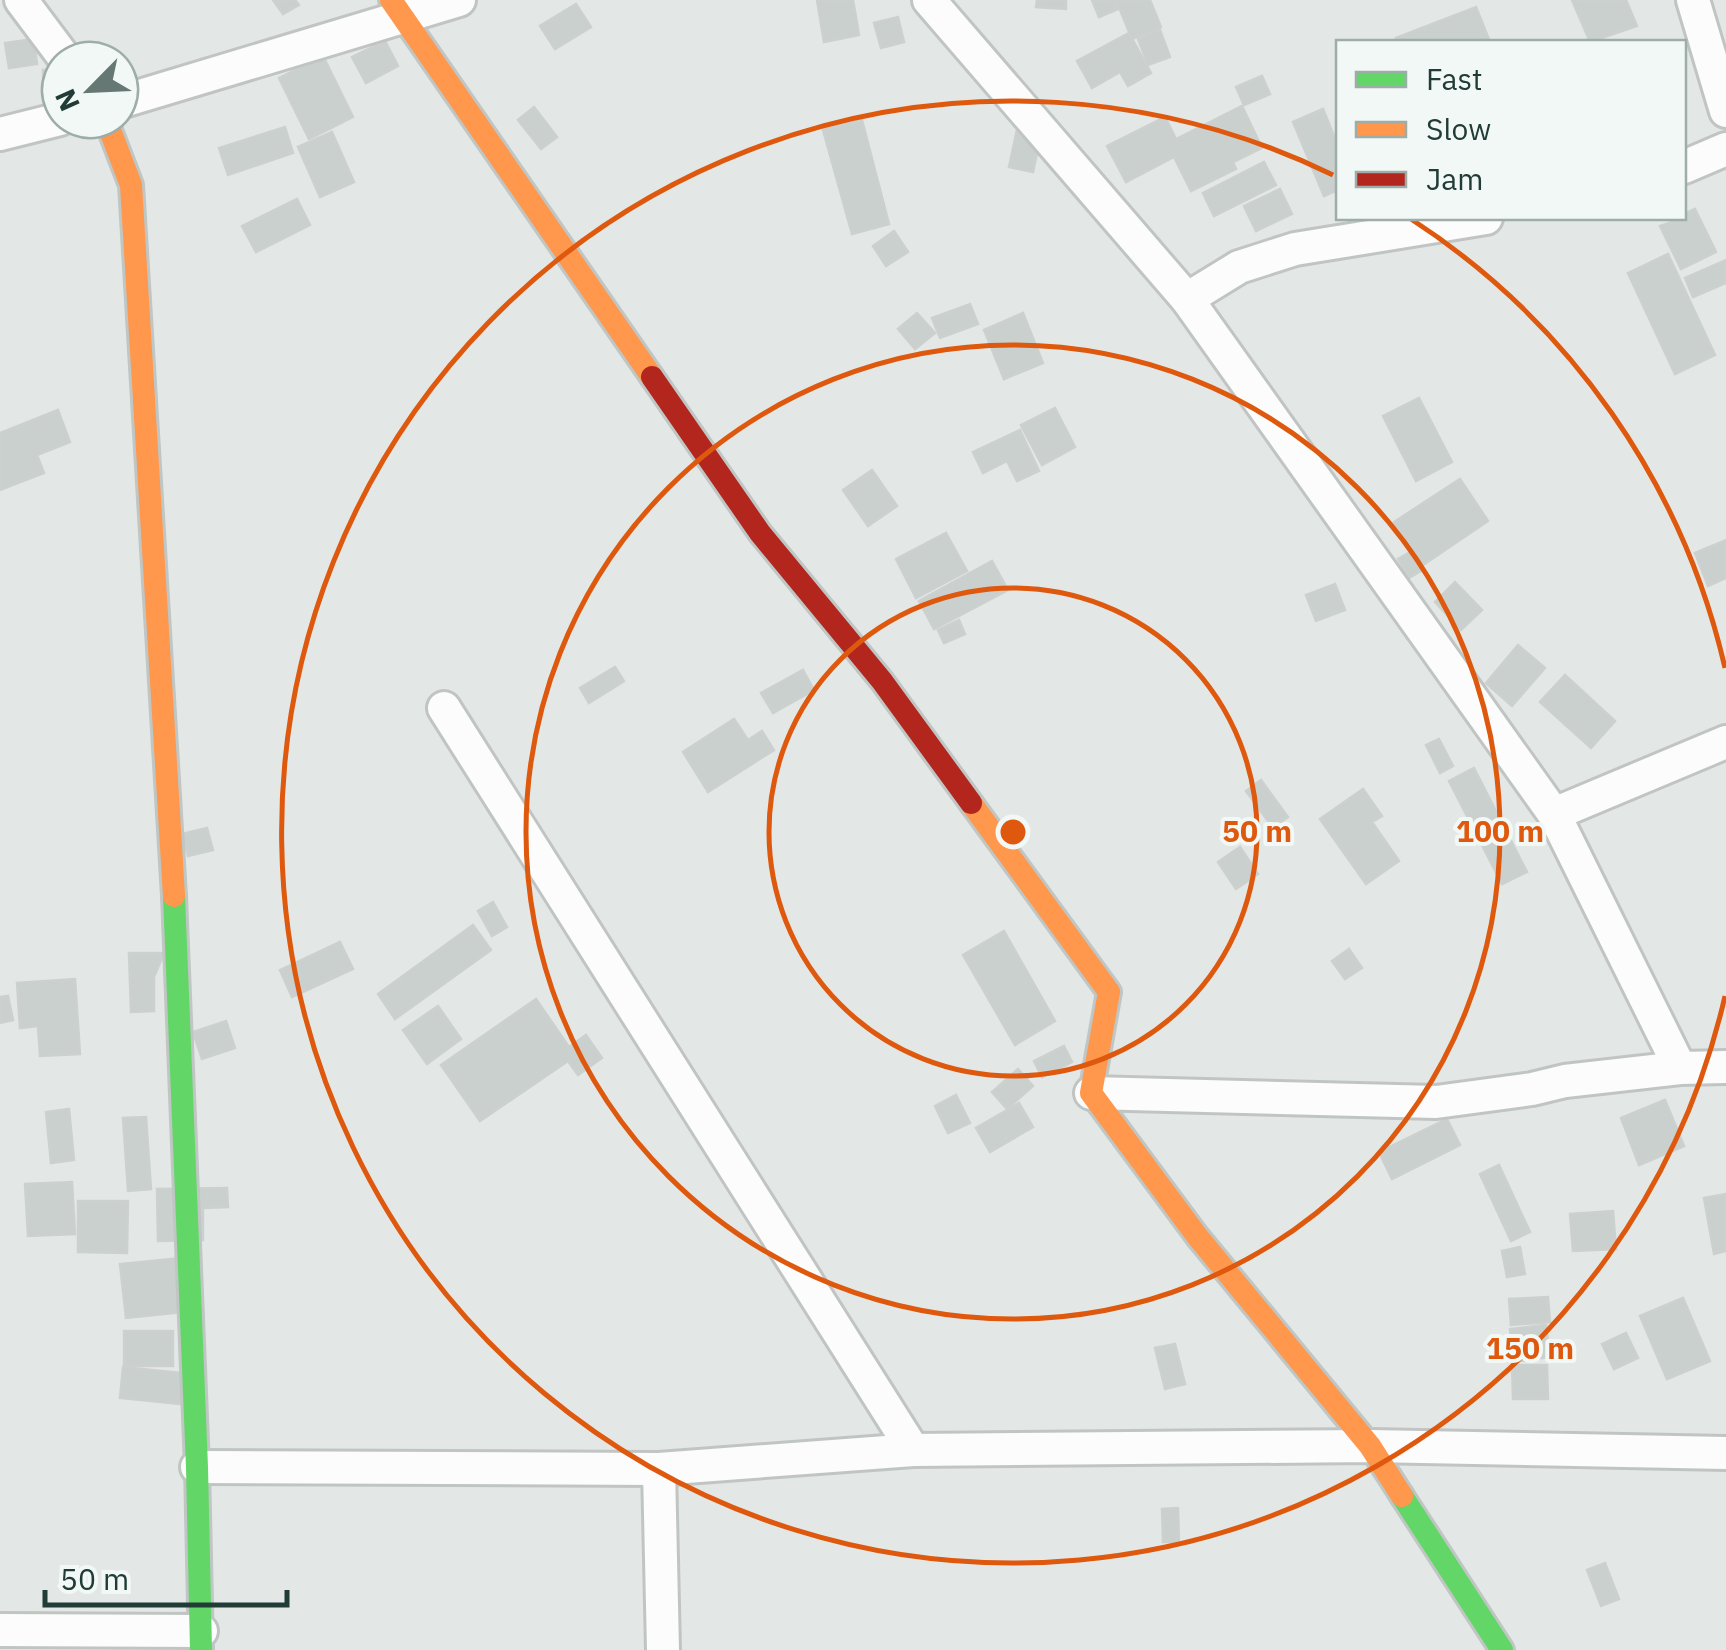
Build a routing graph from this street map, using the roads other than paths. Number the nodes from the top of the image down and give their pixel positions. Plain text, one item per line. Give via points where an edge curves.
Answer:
1 (21, 0) edge
2 (460, 0) edge
3 (929, 0) edge
4 (1693, 0) edge
5 (398, 9) edge
6 (51, 40) edge
7 (140, 95) edge
8 (1726, 111) edge
9 (40, 124) edge
10 (0, 134) edge
11 (114, 140) edge
12 (1726, 149) edge
13 (1686, 166) edge
14 (1474, 220) edge
15 (1187, 298) junction
16 (444, 708) dead end
17 (1726, 742) edge
18 (1554, 814) junction
19 (1680, 1068) junction
20 (1726, 1068) edge
21 (1091, 1093) junction
22 (1370, 1446) junction
23 (913, 1450) junction
24 (1726, 1454) edge
25 (198, 1466) junction
26 (660, 1469) junction
27 (0, 1630) edge
28 (201, 1640) edge
29 (664, 1650) edge
30 (1502, 1650) edge

1 - 6 street
2 - 5 street
3 - 15 street
4 - 8 street
5 - 7 street
5 - 21 street via 760,532 882,681 1109,992
9 - 10 street
11 - 25 street via 132,185 172,846
12 - 13 street
14 - 15 street via 1295,249 1239,267
15 - 18 street
16 - 23 street
17 - 18 street
18 - 19 street
19 - 20 street
19 - 21 street via 1436,1102
21 - 22 street via 1197,1236
22 - 23 street
22 - 24 street
22 - 30 street
23 - 26 street
25 - 26 street
25 - 28 street
26 - 29 street
27 - 28 street

